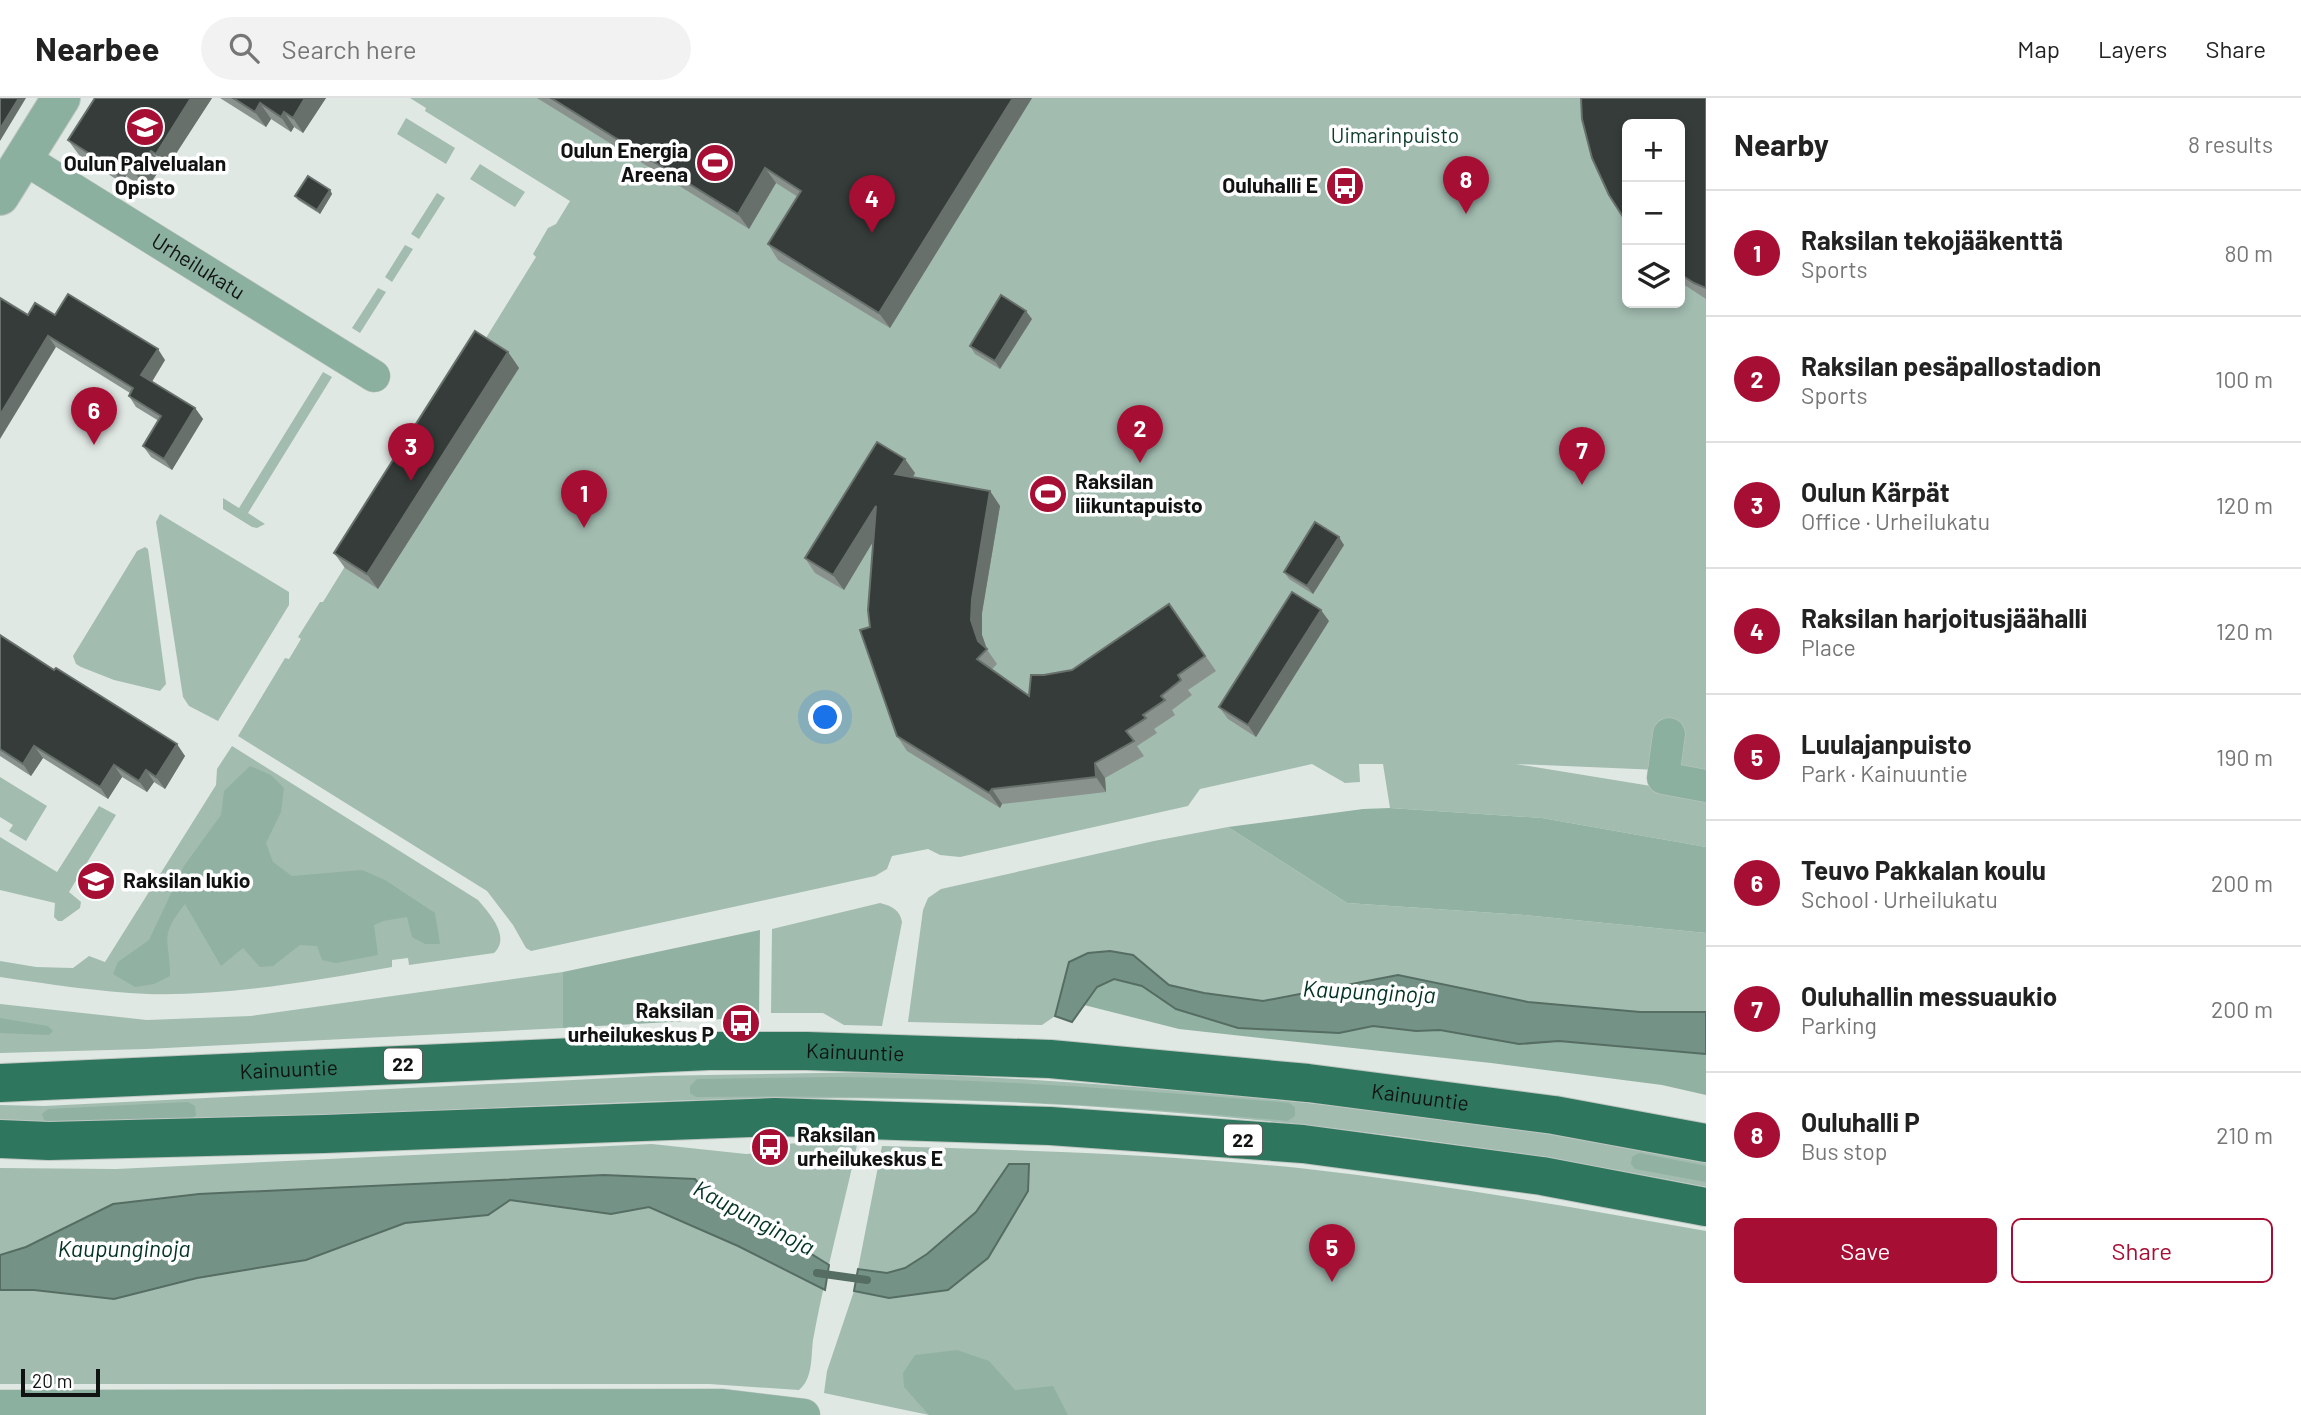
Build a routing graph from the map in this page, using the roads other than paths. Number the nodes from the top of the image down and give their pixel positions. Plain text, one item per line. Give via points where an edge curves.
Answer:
1 (61, 98) edge
2 (23, 158) junction
3 (0, 196) edge
4 (374, 376) dead end
5 (1670, 734) dead end
6 (1706, 786) edge
7 (0, 1083) edge
8 (0, 1139) edge
9 (1706, 1143) edge
10 (1706, 1207) edge
11 (0, 1406) edge
12 (804, 1415) edge

1 - 2 street
2 - 3 street
2 - 4 street, Urheilukatu
5 - 6 street via 1663,778
7 - 9 highway, Kainuuntie / 22 via 709,1052 1050,1059 1308,1083 1554,1115
8 - 10 highway, 22 via 324,1134 775,1117 1050,1126 1303,1144 1542,1176
11 - 12 street via 721,1405

